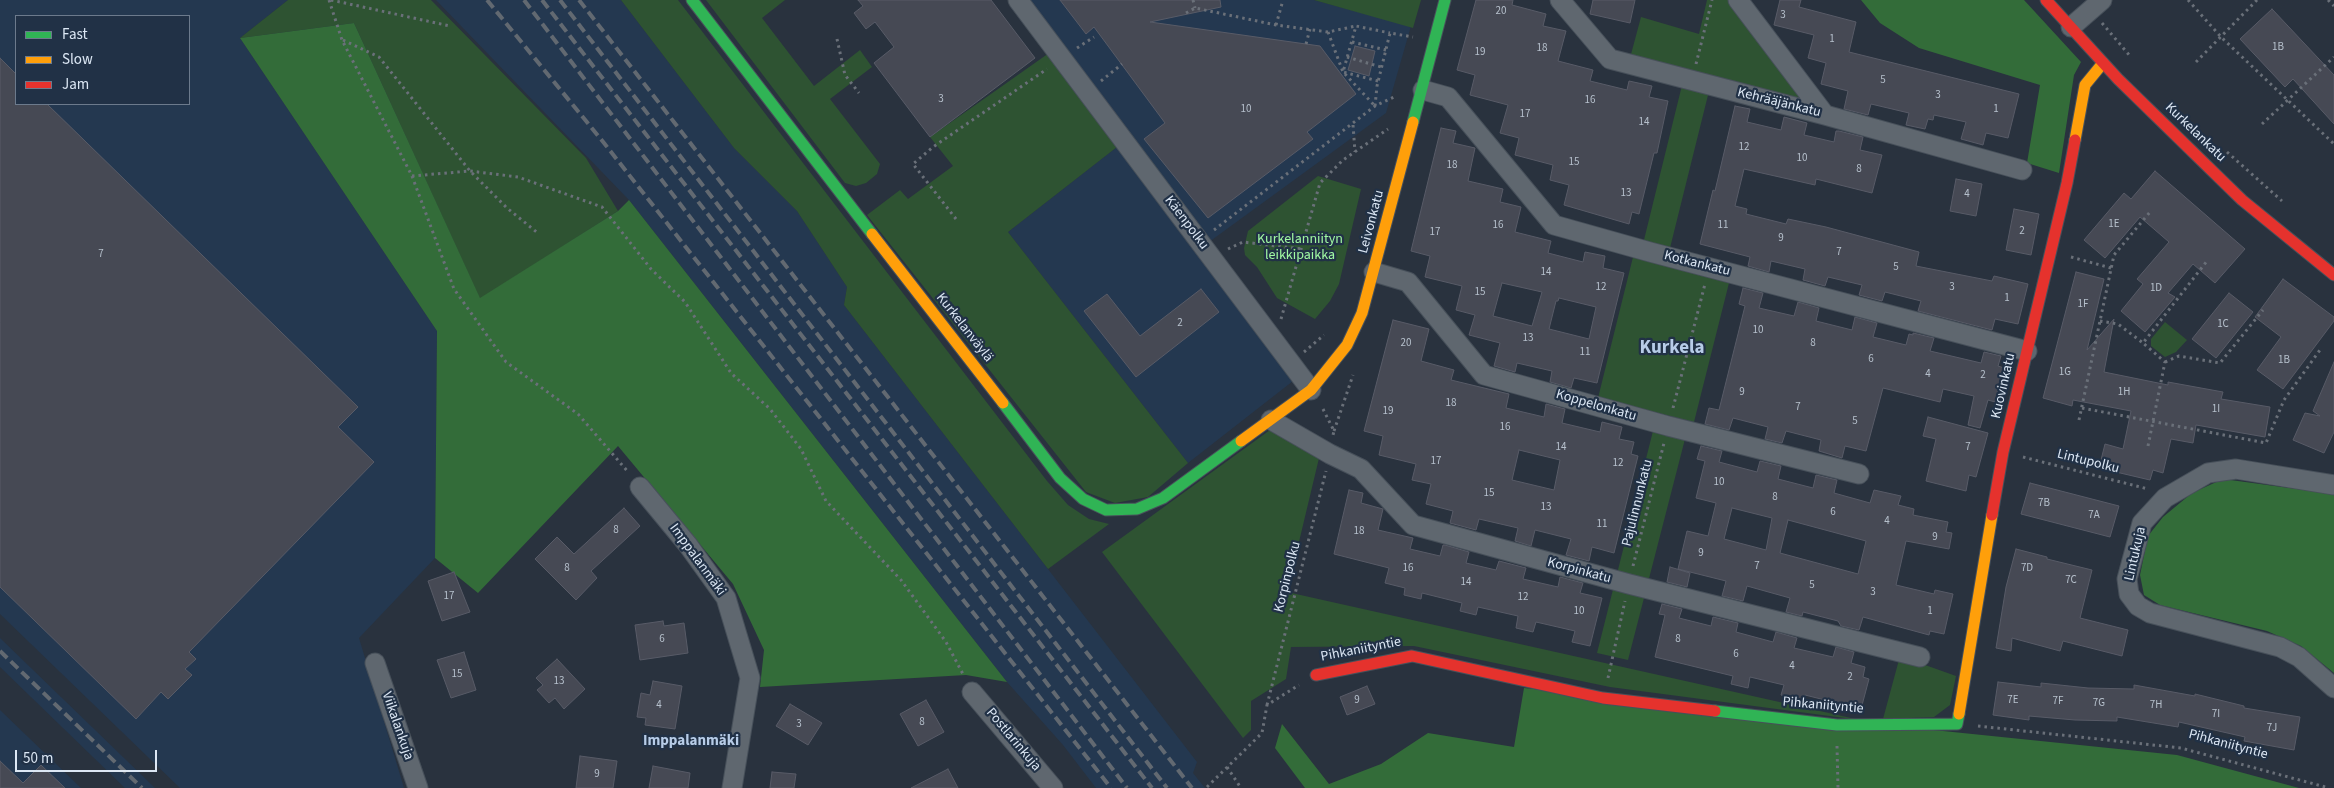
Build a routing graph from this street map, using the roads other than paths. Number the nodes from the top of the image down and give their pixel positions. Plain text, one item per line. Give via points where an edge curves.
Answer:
1 (692, 0) edge
2 (1018, 0) edge
3 (1445, 0) edge
4 (1560, 0) edge
5 (1738, 0) edge
6 (2046, 0) edge
7 (2097, 5) edge
8 (2071, 27) junction
9 (2103, 63) junction
10 (1423, 90) junction
11 (1825, 115) junction
12 (2022, 170) dead end
13 (1374, 272) junction
14 (2334, 275) edge
15 (2027, 350) junction
16 (1311, 390) junction
17 (1271, 420) junction
18 (1859, 474) dead end
19 (2334, 486) edge
20 (640, 487) road end
21 (1920, 657) dead end
22 (376, 663) dead end
23 (1316, 674) road end
24 (2334, 688) edge
25 (972, 692) road end
26 (1957, 724) joint
27 (418, 788) edge
28 (732, 788) edge
29 (1053, 788) edge

1 - 17 street, Kurkelanväylä via 1060,478 1083,498 1106,510 1137,509 1163,498
2 - 16 street, Käenpolku
3 - 10 street, Leivonkatu
4 - 11 street, Kehrääjänkatu via 1610,59
5 - 11 street
6 - 8 street, Kurkelankatu
7 - 8 street
8 - 9 street, Kurkelankatu
9 - 14 street, Kurkelankatu via 2242,200
9 - 15 street, Kuovinkatu via 2085,84 2067,183
10 - 13 street, Leivonkatu
10 - 15 street, Kotkankatu via 1448,97 1554,225
11 - 12 street, Kehrääjänkatu
13 - 16 street, Leivonkatu via 1362,313 1347,345
13 - 18 street, Koppelonkatu via 1408,282 1484,375
15 - 26 street, Kuovinkatu via 2003,452
16 - 17 street, Leivonkatu
17 - 21 street, Korpinkatu via 1361,469 1413,525 1629,584
19 - 24 street, Lintukuja via 2236,468 2208,473 2165,498 2142,522 2127,579 2129,594 2138,606 2150,613 2280,647 2300,657
20 - 28 street, Imppalanmäki via 726,598 750,678
22 - 27 street, Viikalankuja
23 - 26 street, Pihkaniityntie via 1412,656 1603,698 1837,725
25 - 29 street, Postlarinkuja

